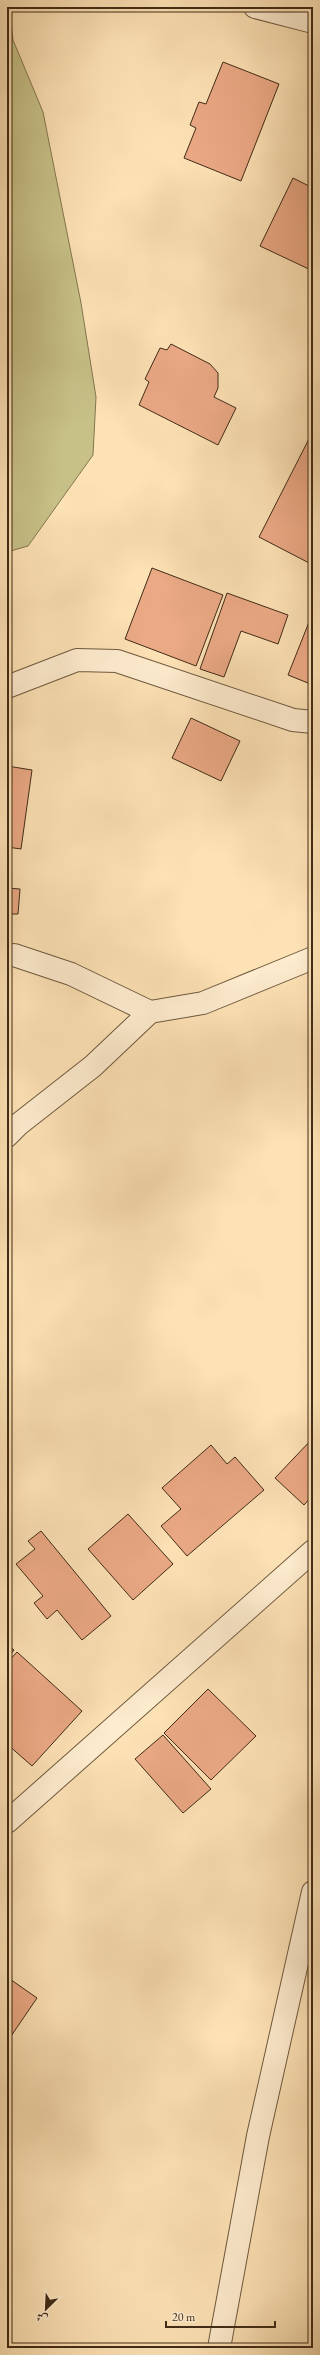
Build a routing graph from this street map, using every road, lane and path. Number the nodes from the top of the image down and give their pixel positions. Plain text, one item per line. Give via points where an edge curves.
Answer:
1 (255, 7) edge
2 (313, 22) edge
3 (7, 687) edge
4 (313, 722) edge
5 (14, 955) dead end
6 (313, 958) edge
7 (150, 1012) junction
8 (7, 1136) edge
9 (313, 1551) edge
10 (7, 1822) edge
11 (313, 1892) edge
12 (219, 2348) edge

1 - 2 street
3 - 4 street via 77,660 118,661 293,720
5 - 7 street via 72,974
6 - 7 street via 203,1003
7 - 8 street via 94,1066 18,1124
9 - 10 street
11 - 12 street via 258,2136

